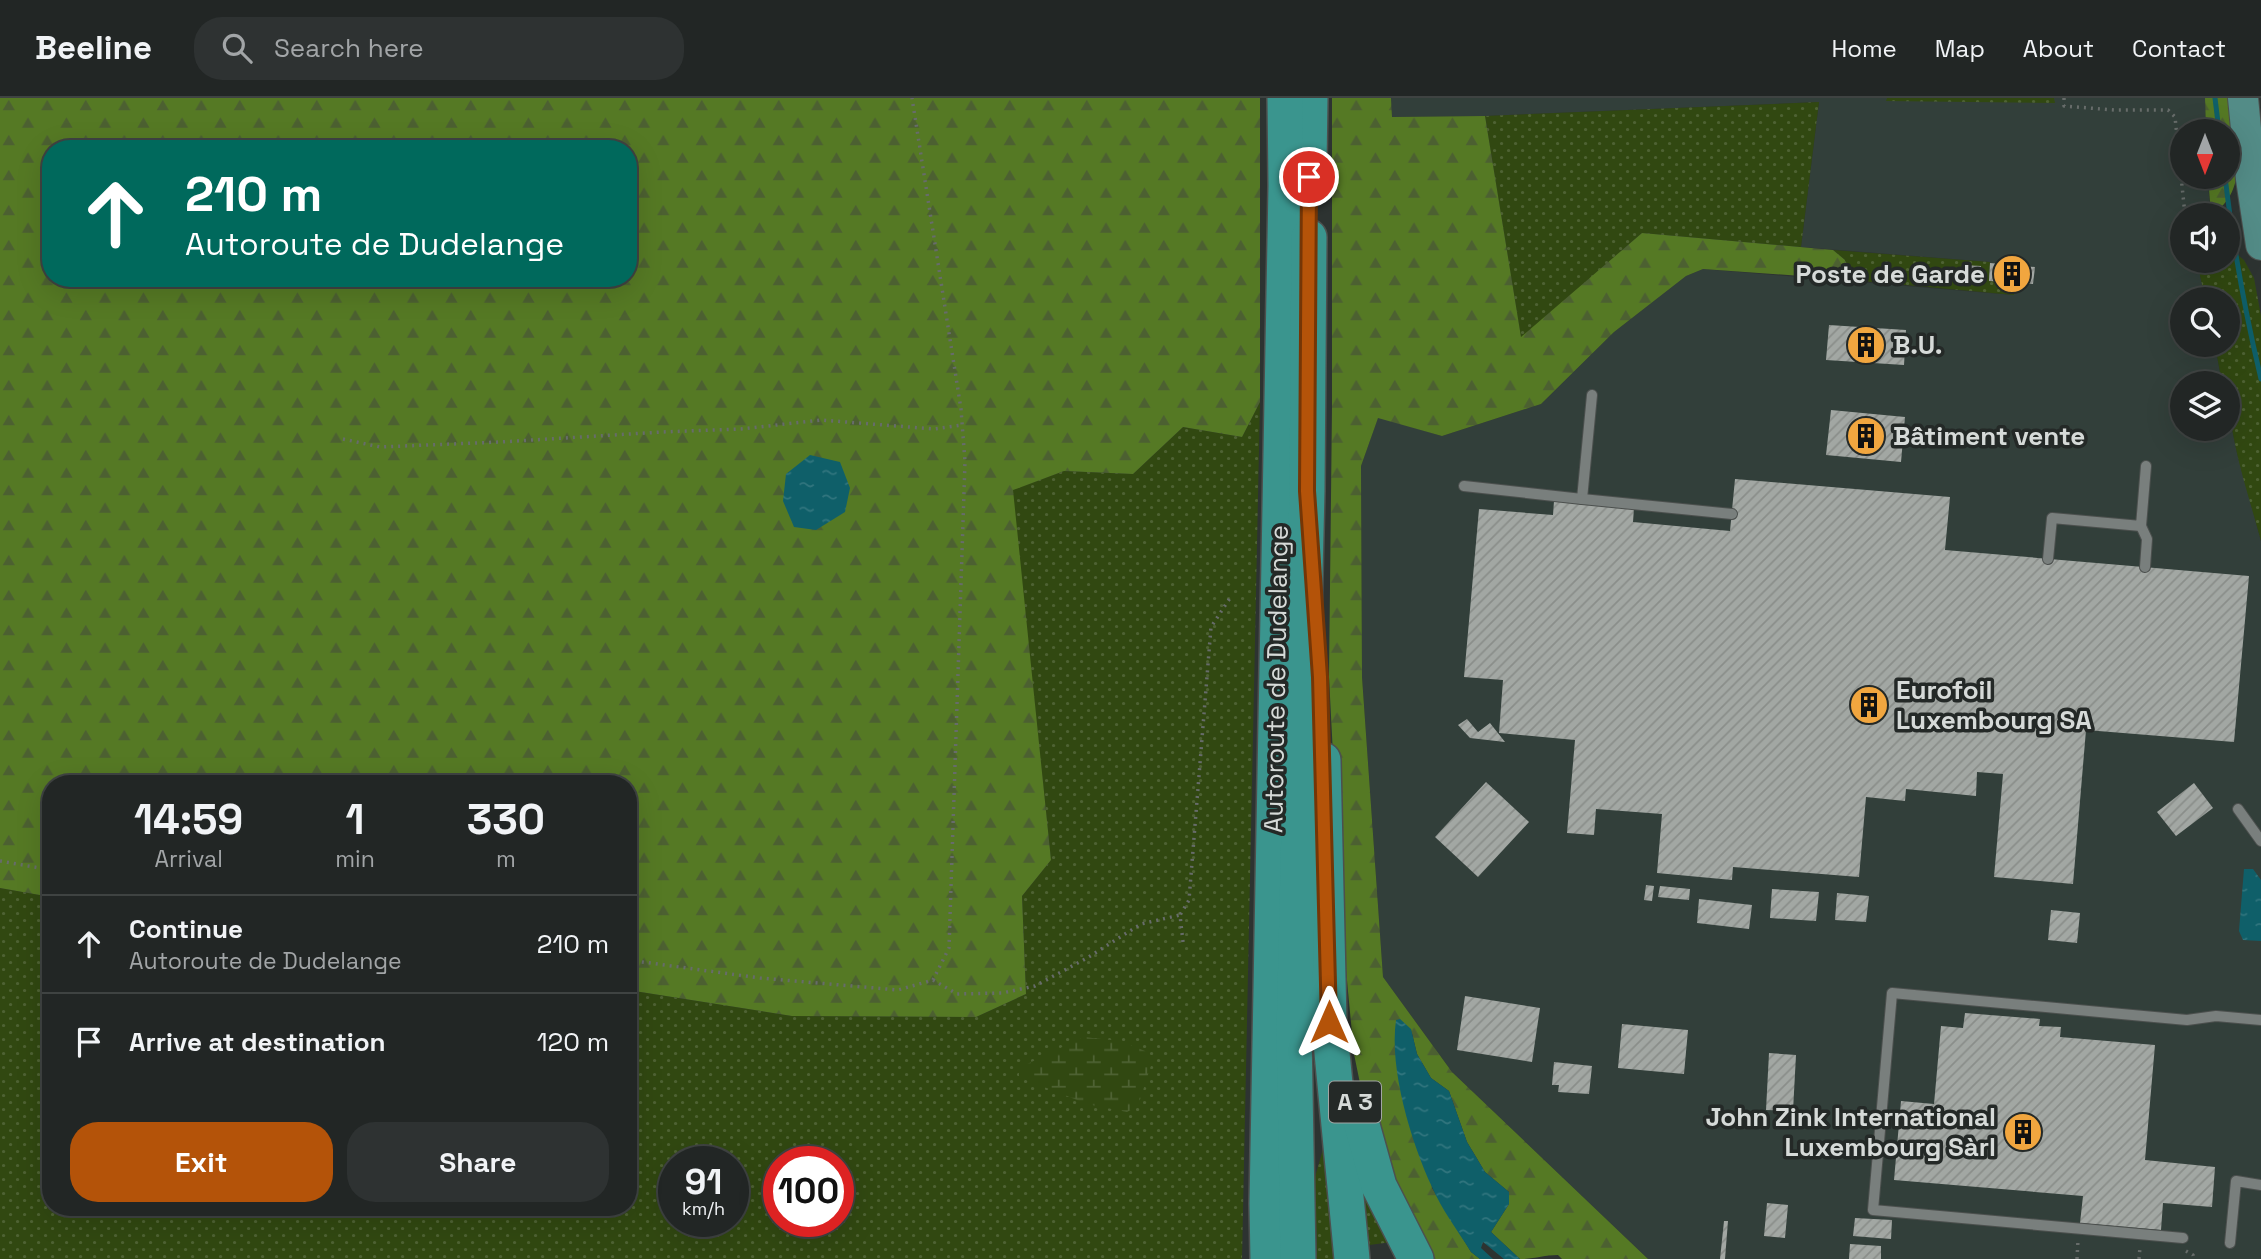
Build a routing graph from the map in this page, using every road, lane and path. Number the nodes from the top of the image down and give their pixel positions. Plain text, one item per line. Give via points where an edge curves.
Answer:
1 (912, 98) edge
2 (1285, 98) edge
3 (1310, 98) edge
4 (2064, 98) edge
5 (2243, 98) edge
6 (2184, 203) edge
7 (2261, 245) edge
8 (1592, 395) dead end
9 (962, 425) junction
10 (343, 439) dead end
11 (2146, 466) dead end
12 (1464, 486) dead end
13 (1307, 491) junction
14 (1582, 499) junction
15 (1732, 514) dead end
16 (2141, 526) junction
17 (2048, 559) dead end
18 (2145, 567) dead end
19 (1231, 595) dead end
20 (2238, 809) dead end
21 (2261, 841) edge
22 (0, 861) edge
23 (42, 868) edge
24 (1180, 915) junction
25 (1328, 934) junction
26 (1183, 942) dead end
27 (637, 961) edge
28 (933, 981) junction
29 (2261, 1020) edge
30 (2261, 1185) edge
31 (1266, 1204) junction
32 (2078, 1229) junction
33 (2183, 1238) dead end
34 (2230, 1243) dead end
35 (1258, 1259) edge
36 (1268, 1259) edge
37 (1298, 1259) edge
38 (1352, 1259) edge
39 (1416, 1259) edge
40 (2077, 1259) edge

1 - 9 path
2 - 31 highway, Autoroute de Dudelange
3 - 13 highway, Autoroute de Dudelange / A 3
4 - 6 path via 2064,106 2168,110 2175,117
5 - 7 main road
8 - 14 lane
9 - 10 path via 934,429 821,420 741,429 380,447
9 - 28 path via 965,462 949,948
11 - 16 lane
12 - 14 lane
13 - 25 highway, A 3 via 1320,677
13 - 37 highway, Autoroute de Dudelange / A 3 via 1294,1033
14 - 15 lane
16 - 17 lane via 2052,518
16 - 18 lane via 2147,538
19 - 24 path via 1210,626 1189,900
20 - 21 lane
22 - 23 path
24 - 26 path
24 - 28 path via 1141,924 1035,986 1002,993 957,994
25 - 38 highway, A 3 via 1329,1022
25 - 39 highway, A 3 via 1361,1129 1379,1186
27 - 28 path via 898,990
29 - 32 lane via 2216,1016 2187,1020 1892,993 1873,1210
30 - 34 lane via 2236,1181
31 - 35 highway
31 - 36 highway, Autoroute de Dudelange
32 - 33 lane
32 - 40 path

